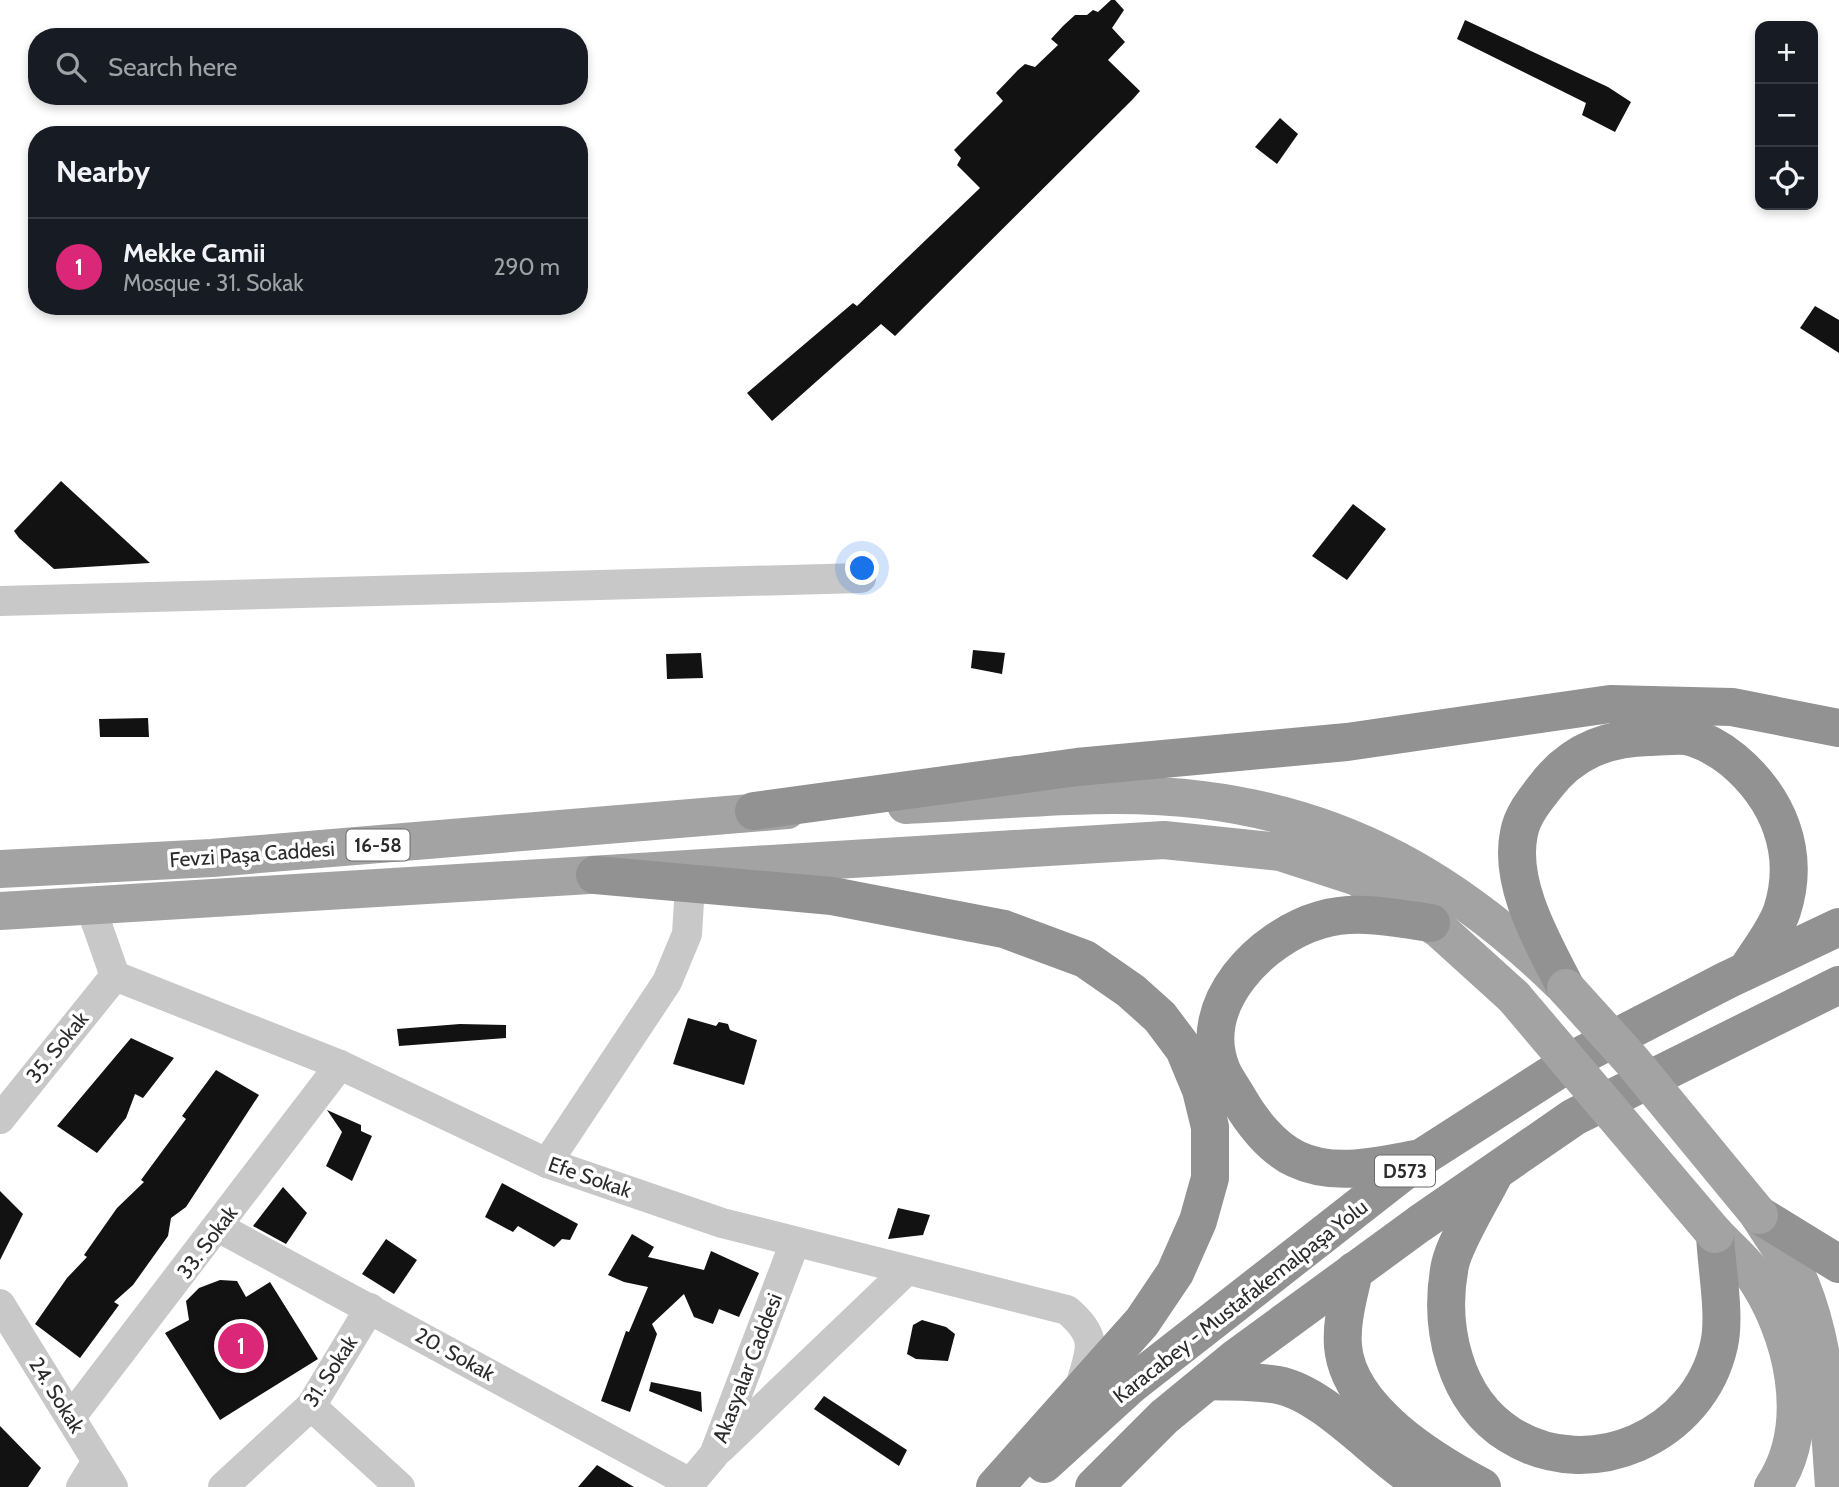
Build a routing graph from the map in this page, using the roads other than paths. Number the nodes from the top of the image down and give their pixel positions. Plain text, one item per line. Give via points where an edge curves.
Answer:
1 (861, 578) dead end
2 (0, 601) edge
3 (1839, 728) edge
4 (754, 811) junction
5 (0, 869) edge
6 (595, 875) joint
7 (691, 877) junction
8 (90, 905) junction
9 (0, 911) edge
10 (1431, 923) junction
11 (1839, 927) edge
12 (1747, 970) junction
13 (115, 976) junction
14 (1839, 985) edge
15 (1566, 988) junction
16 (340, 1065) junction
17 (0, 1119) edge
18 (1422, 1158) junction
19 (547, 1163) junction
20 (1494, 1174) junction
21 (1759, 1215) junction
22 (218, 1227) junction
23 (1715, 1234) junction
24 (795, 1242) junction
25 (1839, 1264) edge
26 (1354, 1271) junction
27 (905, 1272) junction
28 (0, 1304) edge
29 (370, 1308) junction
30 (1208, 1381) junction
31 (1078, 1394) junction
32 (311, 1406) junction
33 (71, 1417) junction
34 (714, 1455) junction
35 (97, 1461) junction
36 (688, 1485) edge
37 (81, 1487) edge
38 (113, 1487) edge
39 (223, 1487) edge
40 (400, 1487) edge
41 (995, 1487) edge
42 (1019, 1487) edge
43 (1094, 1487) edge
44 (1427, 1487) edge
45 (1482, 1487) edge
46 (1773, 1487) edge
47 (1834, 1487) edge

1 - 2 street
3 - 4 highway via 1732,707 1610,705 1347,742 1077,766
4 - 5 main road, Fevzi Paşa Caddesi / 16-58 via 212,859
4 - 15 main road, Fevzi Paşa Caddesi via 1113,796 1203,800 1287,816 1374,847 1447,887 1514,937
6 - 7 highway
6 - 8 main road, Fevzi Paşa Caddesi / 16-58
7 - 10 main road via 1164,840 1280,852 1357,877
7 - 19 street via 687,934 667,982
7 - 31 highway via 832,896 1004,929 1085,959 1160,1017 1184,1049 1210,1127 1210,1178 1198,1221 1175,1273 1142,1322
8 - 9 main road, Fevzi Paşa Caddesi / 16-58
8 - 13 street
10 - 18 highway via 1368,914 1321,919 1277,938 1240,974 1223,1000 1216,1041 1222,1070 1242,1105 1263,1133 1295,1159 1331,1168
10 - 23 main road, bridge via 1514,997
11 - 12 highway, Karacabey - Mustafakemalpaşa Yolu / D573
12 - 15 highway via 1781,912 1789,866 1778,816 1756,780 1722,751 1687,736 1619,737 1575,755 1529,808 1519,834 1520,881 1535,927
12 - 18 highway, Karacabey - Mustafakemalpaşa Yolu / D573 via 1580,1056
13 - 16 street, Efe Sokak
13 - 17 street, 35. Sokak
14 - 20 highway, Karacabey - Mustafakemalpaşa Yolu / D573 via 1574,1117
15 - 21 main road, Fevzi Paşa Caddesi, bridge
16 - 19 street, Efe Sokak
16 - 22 street, 33. Sokak
18 - 42 highway, Karacabey - Mustafakemalpaşa Yolu / D573 via 1132,1384
19 - 24 street, Efe Sokak via 722,1223
20 - 23 highway via 1450,1262 1446,1308 1453,1359 1475,1403 1510,1435 1556,1454 1607,1454 1648,1440 1682,1416 1708,1379 1720,1343
20 - 26 highway, Karacabey - Mustafakemalpaşa Yolu / D573
21 - 25 highway
21 - 47 main road, Fevzi Paşa Caddesi via 1801,1283 1816,1336 1827,1387
22 - 29 street, 20. Sokak
22 - 33 street, 33. Sokak
23 - 46 main road via 1752,1273 1781,1324 1794,1380 1789,1453
24 - 27 street, Efe Sokak
24 - 34 street, Akasyalar Caddesi
26 - 30 highway, Karacabey - Mustafakemalpaşa Yolu / D573
26 - 45 highway via 1343,1346 1351,1381 1388,1424
27 - 31 street, Efe Sokak via 1067,1310 1086,1326 1091,1343
27 - 34 street
28 - 33 street, 24. Sokak
29 - 32 street, 31. Sokak
29 - 36 street, 20. Sokak
30 - 43 highway, Karacabey - Mustafakemalpaşa Yolu / D573
30 - 44 highway via 1279,1385 1321,1403 1364,1442
31 - 41 highway
32 - 39 street, 31. Sokak
32 - 40 street
33 - 35 street, 24. Sokak
34 - 36 street, Akasyalar Caddesi
35 - 37 street
35 - 38 street, 24. Sokak

